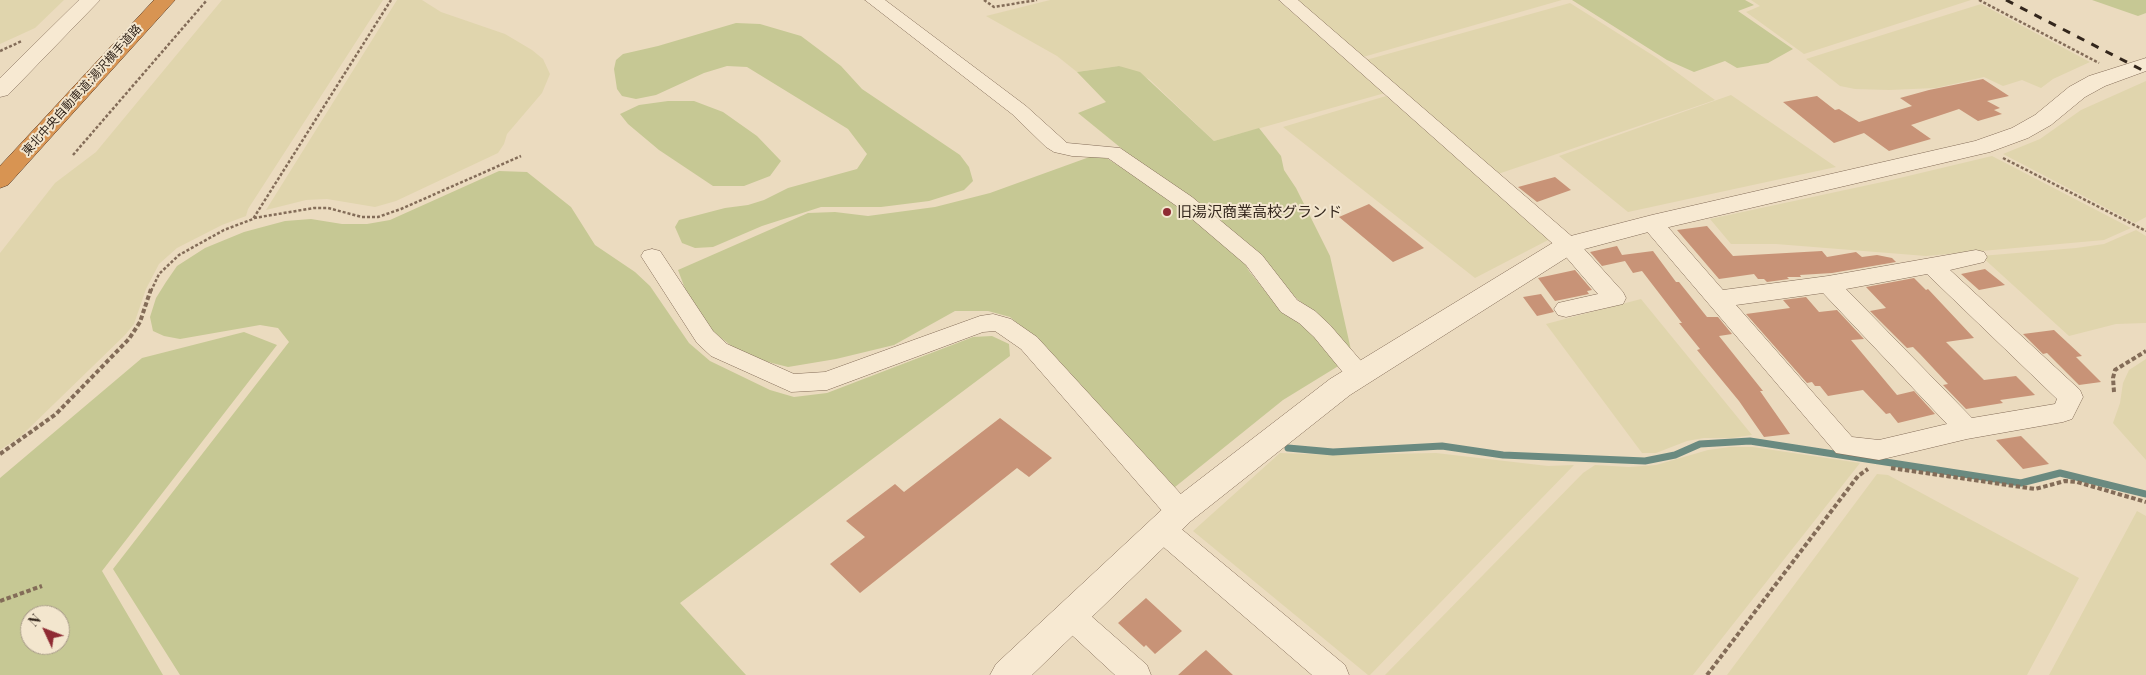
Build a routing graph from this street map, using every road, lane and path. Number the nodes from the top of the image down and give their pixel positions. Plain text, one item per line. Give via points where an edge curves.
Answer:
1 (90, 0) edge
2 (165, 0) edge
3 (207, 0) edge
4 (391, 0) edge
5 (874, 0) edge
6 (984, 0) edge
7 (1037, 0) edge
8 (1288, 0) edge
9 (1979, 0) edge
10 (2146, 64) edge
11 (2117, 72) junction
12 (0, 90) edge
13 (1982, 147) junction
14 (73, 155) dead end
15 (521, 156) dead end
16 (0, 180) edge
17 (253, 219) junction
18 (1652, 223) junction
19 (2146, 232) edge
20 (1568, 245) junction
21 (652, 256) dead end
22 (1976, 257) dead end
23 (1932, 266) junction
24 (1828, 284) junction
25 (1718, 299) junction
26 (1566, 309) dead end
27 (2146, 351) edge
28 (1359, 374) junction
29 (2114, 392) dead end
30 (1967, 429) junction
31 (0, 454) edge
32 (1874, 466) dead end
33 (1882, 467) dead end
34 (2146, 502) edge
35 (1171, 521) junction
36 (42, 586) dead end
37 (0, 601) edge
38 (1072, 617) junction
39 (1008, 675) edge
40 (1136, 675) edge
41 (1334, 675) edge
42 (1707, 675) edge

1 - 12 street
2 - 16 highway, 東北中央自動車道;湯沢横手道路
3 - 14 path
4 - 17 path
5 - 28 street via 1019,110 1053,144 1072,150 1113,152 1185,202 1254,260 1289,306 1322,331
6 - 7 path via 1002,8
8 - 20 street
9 - 11 path
10 - 11 street
11 - 13 street via 2077,92 2043,120 2020,133
13 - 18 street
13 - 19 path
15 - 17 path via 378,217 314,208
17 - 31 path via 224,230 179,255 158,274 130,339 56,414
18 - 20 street
18 - 25 street
20 - 26 street via 1615,298
20 - 28 street
21 - 35 street via 705,337 719,350 790,383 827,381 980,324 993,322 1017,332
22 - 23 street
23 - 24 street
23 - 30 street via 2071,397 2063,412
24 - 25 street
24 - 30 street
25 - 30 street via 1845,446 1879,450
27 - 29 path via 2116,370
28 - 35 street
32 - 42 path via 1858,476
33 - 34 path via 2016,488 2035,489 2065,481 2077,482
35 - 38 street
35 - 41 street
36 - 37 path
38 - 39 street
38 - 40 street

